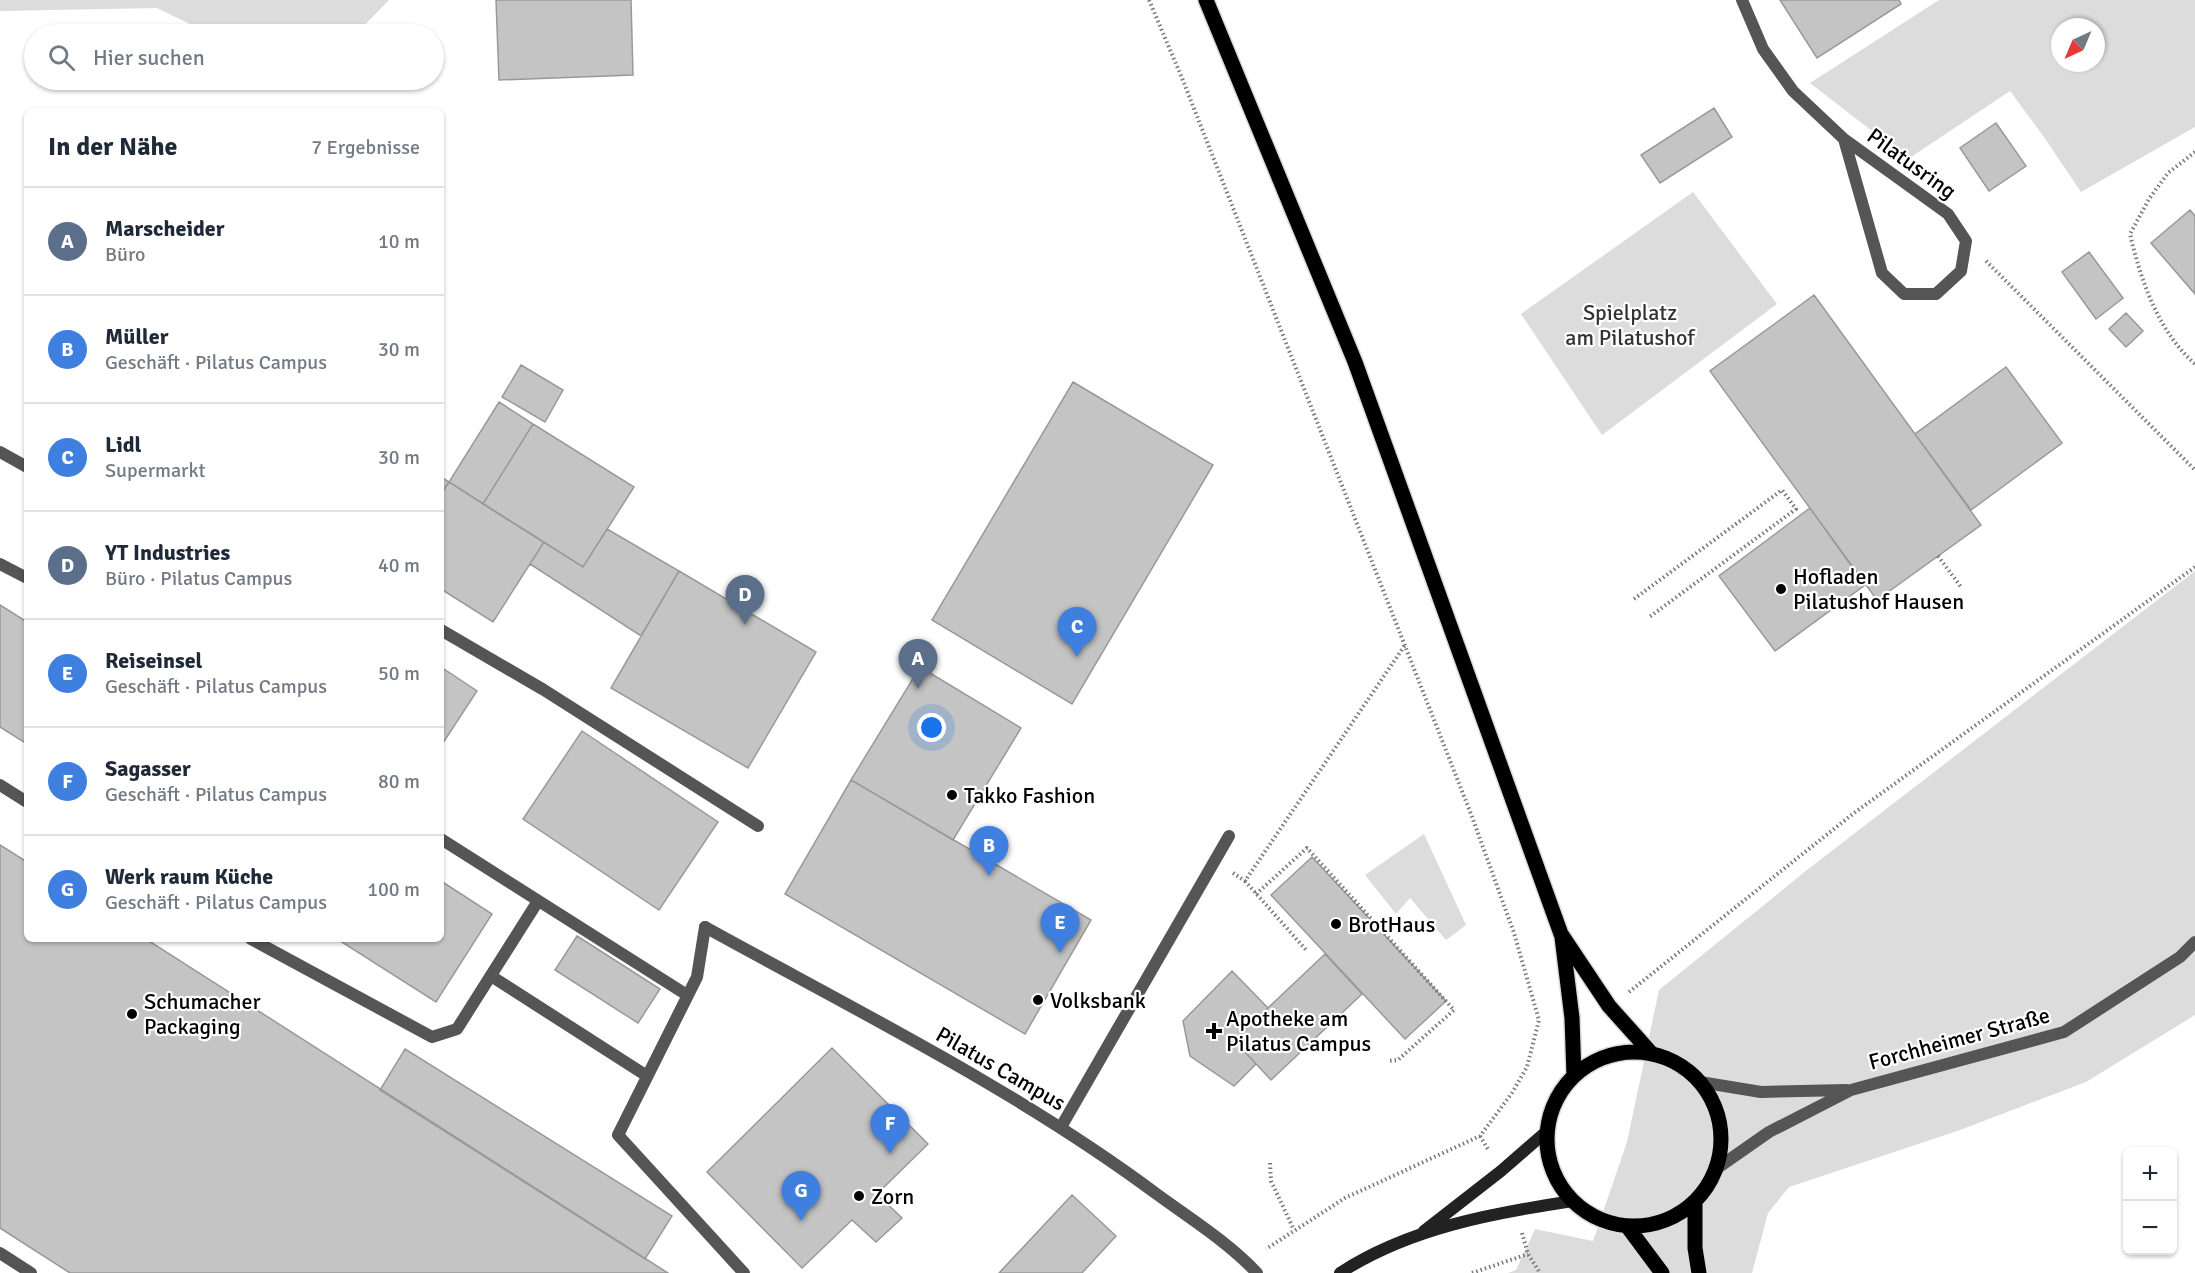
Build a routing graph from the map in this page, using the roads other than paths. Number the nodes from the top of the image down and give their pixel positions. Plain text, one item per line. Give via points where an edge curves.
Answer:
1 (1206, 0) edge
2 (1742, 0) edge
3 (1844, 139) junction
4 (0, 452) edge
5 (24, 465) edge
6 (0, 564) edge
7 (24, 576) edge
8 (444, 632) edge
9 (0, 786) edge
10 (24, 800) edge
11 (758, 826) dead end
12 (1228, 836) dead end
13 (444, 841) edge
14 (538, 901) junction
15 (1562, 934) junction
16 (257, 942) edge
17 (2195, 942) edge
18 (491, 976) junction
19 (687, 995) junction
20 (1652, 1054) junction
21 (647, 1076) junction
22 (1574, 1076) junction
23 (1700, 1082) junction
24 (1851, 1090) junction
25 (1061, 1127) junction
26 (1547, 1131) junction
27 (1716, 1169) junction
28 (1574, 1201) junction
29 (1695, 1202) junction
30 (1627, 1226) junction
31 (1421, 1233) junction
32 (0, 1253) edge
33 (31, 1273) edge
34 (744, 1273) edge
35 (1257, 1273) edge
36 (1340, 1273) edge
37 (1662, 1273) edge
38 (1699, 1273) edge

1 - 15 main road via 1355,362
2 - 3 street, Pilatusring via 1763,49 1793,91
3 - 3 street, Pilatusring via 1882,273 1905,294 1936,294 1961,271 1966,241 1948,214
4 - 5 street
6 - 7 street
8 - 11 street via 544,690
9 - 10 street
12 - 25 street
13 - 14 street
14 - 18 street
14 - 19 street
15 - 20 main road via 1609,1006
15 - 22 main road
16 - 18 street via 432,1037 457,1029
17 - 24 street, Forchheimer Straße via 2180,957 2064,1032
18 - 21 street
19 - 21 street
19 - 25 street, Pilatus Campus via 697,977 705,927
20 - 22 main road via 1624,1052 1597,1060
20 - 23 main road via 1670,1059
21 - 34 street via 618,1135
22 - 26 main road via 1552,1110
23 - 24 street via 1761,1092
23 - 27 main road via 1716,1108 1722,1139
24 - 27 street via 1769,1132
25 - 35 street, Pilatus Campus
26 - 28 main road via 1549,1156 1558,1180
26 - 31 main road
27 - 29 main road
28 - 30 main road via 1589,1214
28 - 31 main road via 1516,1210
29 - 30 main road via 1675,1216 1652,1224
29 - 38 main road
30 - 37 main road
31 - 36 main road
32 - 33 street

